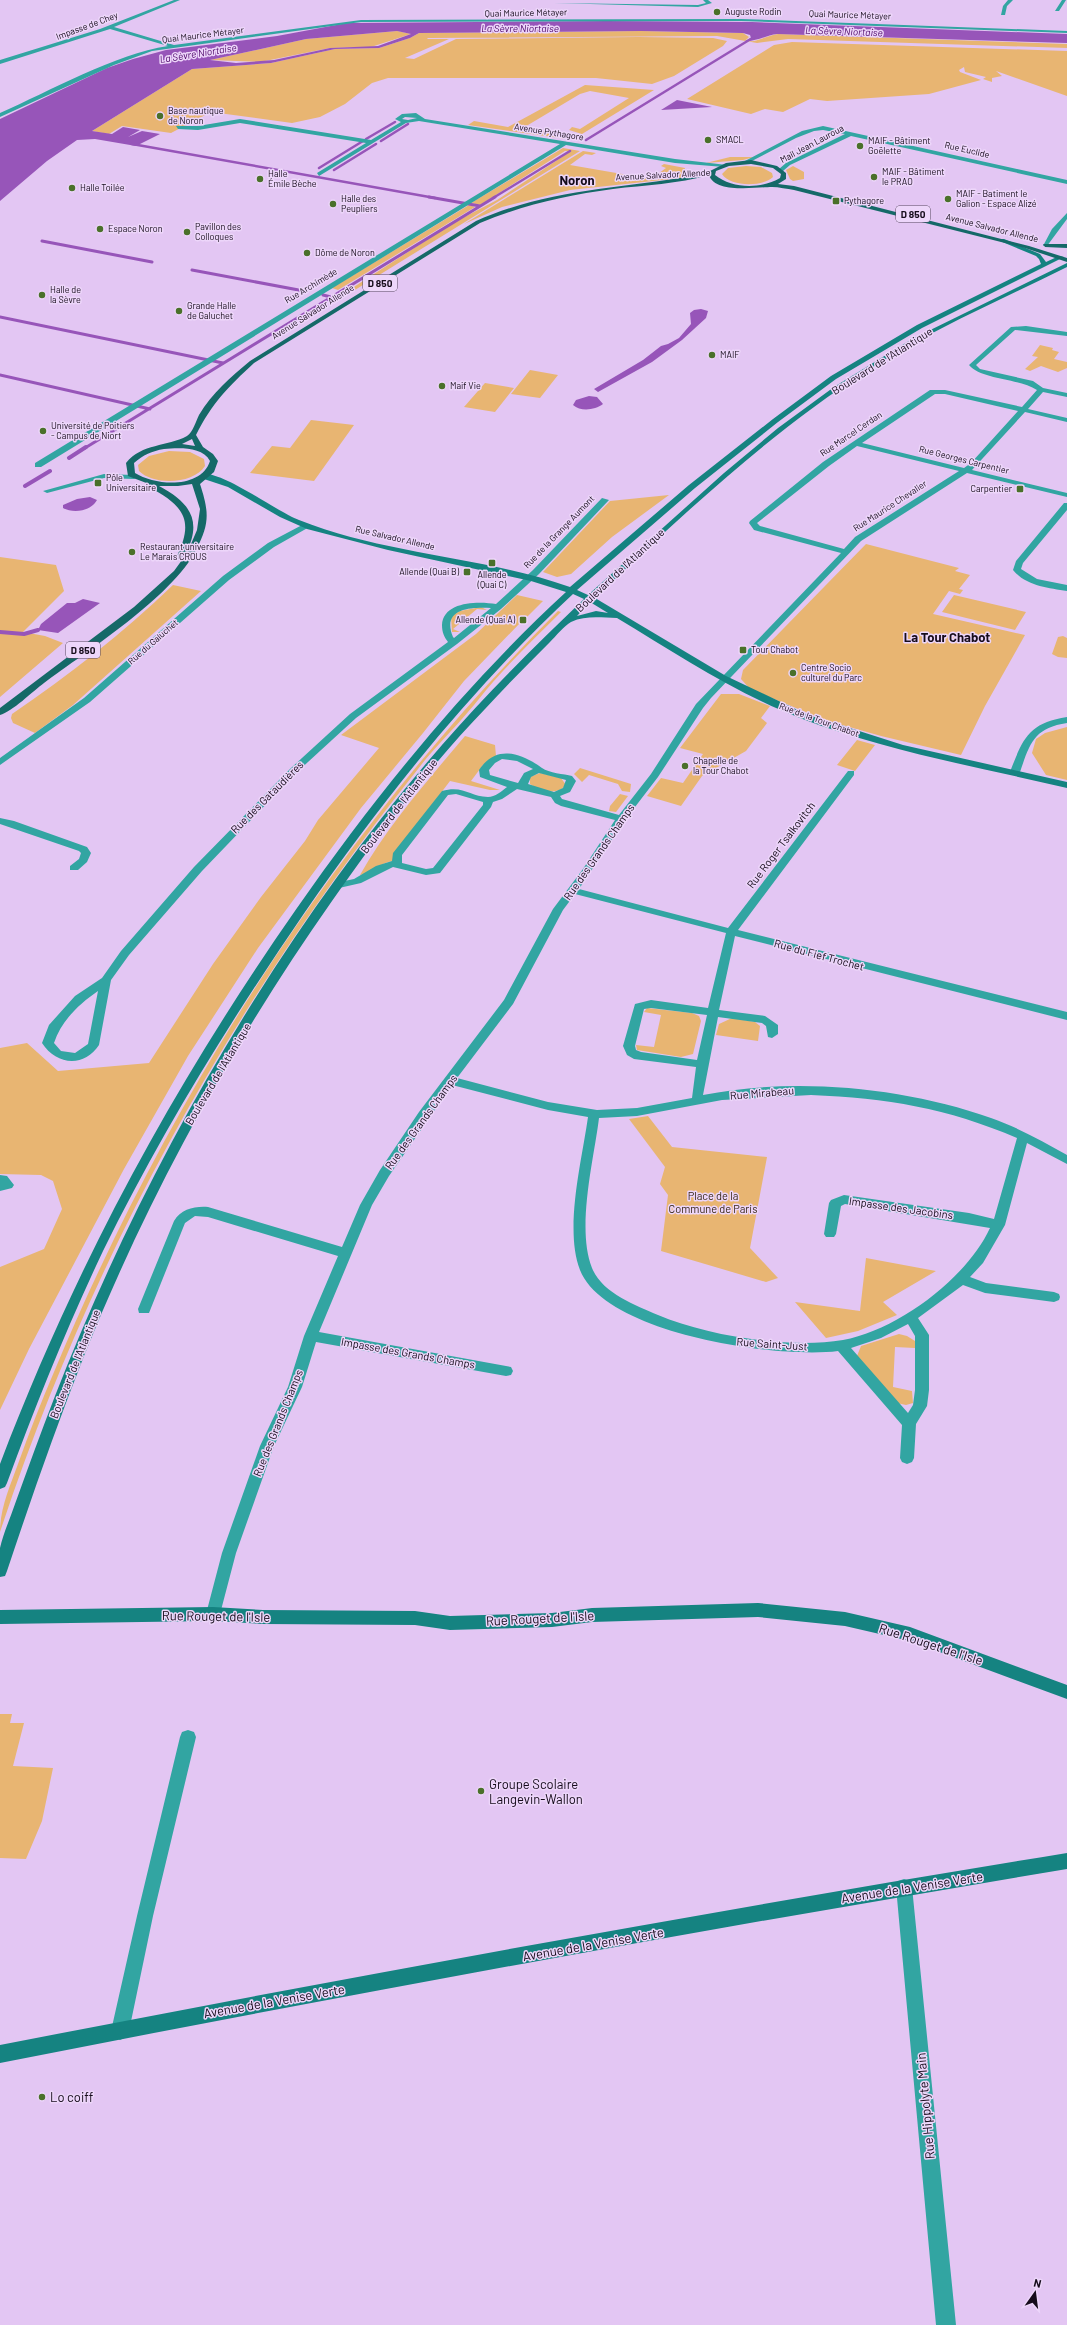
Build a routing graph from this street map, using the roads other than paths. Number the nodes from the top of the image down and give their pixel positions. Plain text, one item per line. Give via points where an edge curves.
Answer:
1 (178, 0) edge
2 (705, 0) edge
3 (1011, 0) edge
4 (1064, 0) edge
5 (556, 3) dead end
6 (1058, 10) dead end
7 (1003, 14) dead end
8 (110, 27) junction
9 (1067, 32) edge
10 (173, 46) junction
11 (0, 62) edge
12 (0, 115) edge
13 (178, 127) dead end
14 (816, 128) joint
15 (852, 133) junction
16 (372, 142) junction
17 (566, 143) junction
18 (675, 161) junction
19 (746, 162) junction
20 (724, 165) junction
21 (780, 170) junction
22 (712, 171) junction
23 (1027, 173) junction
24 (319, 174) dead end
25 (1021, 177) dead end
26 (783, 178) junction
27 (1067, 182) edge
28 (723, 183) junction
29 (770, 185) junction
30 (604, 188) junction
31 (1067, 215) edge
32 (1002, 240) junction
33 (1045, 246) junction
34 (1067, 246) edge
35 (1065, 256) edge
36 (1044, 265) junction
37 (1067, 266) edge
38 (1067, 270) edge
39 (1056, 271) junction
40 (1067, 334) edge
41 (1041, 390) junction
42 (1067, 395) edge
43 (1023, 410) junction
44 (1067, 420) edge
45 (192, 436) junction
46 (856, 444) junction
47 (172, 446) junction
48 (202, 450) junction
49 (214, 464) junction
50 (38, 465) dead end
51 (964, 471) junction
52 (134, 477) junction
53 (202, 477) junction
54 (223, 480) junction
55 (147, 483) junction
56 (46, 491) dead end
57 (1067, 496) edge
58 (605, 500) dead end
59 (1067, 505) edge
60 (307, 526) junction
61 (844, 551) junction
62 (528, 578) junction
63 (163, 585) junction
64 (1067, 588) edge
65 (571, 591) junction
66 (588, 598) junction
67 (498, 607) junction
68 (621, 617) junction
69 (566, 621) junction
70 (454, 642) junction
71 (725, 679) junction
72 (0, 712) edge
73 (1067, 720) edge
74 (0, 762) edge
75 (539, 770) junction
76 (1014, 772) junction
77 (851, 773) dead end
78 (1067, 785) edge
79 (519, 786) junction
80 (555, 795) junction
81 (488, 800) junction
82 (620, 819) junction
83 (0, 821) edge
84 (397, 864) junction
85 (74, 868) dead end
86 (339, 885) junction
87 (572, 890) junction
88 (732, 932) junction
89 (106, 980) junction
90 (714, 1012) junction
91 (1067, 1016) edge
92 (772, 1034) dead end
93 (702, 1064) junction
94 (450, 1080) junction
95 (698, 1100) junction
96 (594, 1114) junction
97 (1024, 1137) junction
98 (1067, 1160) edge
99 (0, 1178) edge
100 (0, 1187) edge
101 (999, 1225) junction
102 (830, 1234) dead end
103 (346, 1253) junction
104 (961, 1279) junction
105 (1054, 1297) dead end
106 (144, 1309) dead end
107 (911, 1318) junction
108 (311, 1336) junction
109 (842, 1346) junction
110 (506, 1371) dead end
111 (909, 1423) junction
112 (907, 1458) dead end
113 (0, 1483) edge
114 (0, 1571) edge
115 (213, 1614) junction
116 (0, 1617) edge
117 (1067, 1692) edge
118 (188, 1737) dead end
119 (1067, 1861) edge
120 (904, 1887) junction
121 (120, 2031) junction
122 (0, 2054) edge
123 (946, 2325) edge

1 - 8 street, Impasse de Chey
2 - 5 street via 710,3 698,6
3 - 7 street via 1005,6
4 - 6 street
8 - 10 street
8 - 11 street, Impasse de Chey
9 - 10 street, Quai Maurice Métayer via 741,20 384,20 342,22 279,34
10 - 12 street, Quai Maurice Métayer via 112,64
13 - 16 street via 198,128 240,121
14 - 15 street, Rue Euclide
14 - 19 street, Mail Jean Lauroua
15 - 21 street, Mail Jean Lauroua
15 - 23 street, Rue Euclide via 933,154 992,163
16 - 17 street, Avenue Pythagore via 404,122 398,119 399,117 416,115 422,118 421,120
16 - 24 street
17 - 18 street, Avenue Pythagore
17 - 50 street, Rue Archimède
18 - 20 street, Avenue Pythagore
18 - 22 street, Avenue Pythagore
19 - 20 main road, Avenue Salvador Allende
19 - 21 main road, Avenue Salvador Allende
20 - 22 main road, Avenue Salvador Allende
21 - 26 main road via 784,174
22 - 28 main road via 713,178
22 - 30 main road, Avenue Salvador Allende / D 850 via 689,179
23 - 25 street
23 - 27 street, Rue Euclide
26 - 29 main road
26 - 33 main road, Avenue Salvador Allende / D 850 via 817,190
28 - 29 main road, Avenue Salvador Allende via 748,187
28 - 30 main road, Avenue Salvador Allende / D 850 via 696,181
29 - 32 main road, Avenue Salvador Allende / D 850 via 794,188
30 - 45 main road, Avenue Salvador Allende / D 850 via 562,194 526,204 488,217 468,228 241,370 211,402
31 - 33 street
32 - 35 main road, Avenue Salvador Allende / D 850
32 - 36 main road via 1038,255
33 - 34 main road
33 - 35 main road, Avenue Salvador Allende / D 850
35 - 36 main road, Boulevard de l'Atlantique
36 - 65 main road, Boulevard de l'Atlantique via 926,323 874,352 825,384 679,496
37 - 39 main road, Boulevard de l'Atlantique
38 - 39 main road
39 - 66 main road, Boulevard de l'Atlantique via 914,339 837,388 739,463
40 - 41 street via 1013,328 972,365 978,370 1030,383
41 - 42 street
41 - 43 street, Rue Maurice Chevalier
43 - 44 street, Rue Marcel Cerdan
43 - 46 street, Rue Marcel Cerdan via 931,392
43 - 51 street, Rue Maurice Chevalier via 974,465
45 - 47 main road
45 - 48 main road
46 - 51 street, Rue Georges Carpentier
46 - 61 street, Rue Marcel Cerdan via 788,492 753,523 757,528
47 - 48 main road
47 - 52 main road via 149,450 133,459 129,470
48 - 49 main road via 213,458
49 - 53 main road
49 - 54 main road, Rue Salvador Allende
51 - 57 street, Rue Georges Carpentier
51 - 61 street, Rue Maurice Chevalier via 866,532
52 - 55 main road
52 - 56 street via 104,476
53 - 54 main road, Rue Salvador Allende
53 - 55 main road via 179,484
53 - 63 main road, D 850 via 196,484 204,509 197,542 184,564
54 - 60 main road, Rue Salvador Allende via 258,503
55 - 63 main road, D 850 via 181,504 191,523 184,550
58 - 62 street, Rue de la Grange Aumont
59 - 64 street via 1019,563 1017,570 1033,581
60 - 62 main road, Rue Salvador Allende
60 - 74 street, Rue du Galuchet via 271,545 226,578 86,700
61 - 71 street, Rue Maurice Chevalier
62 - 65 main road, Rue Salvador Allende
62 - 67 street, Rue des Gataudières
63 - 72 main road, D 850 via 115,626
65 - 66 main road, Rue de la Tour Chabot
65 - 113 main road, Boulevard de l'Atlantique via 477,686 391,787 288,926 234,1008 164,1123 99,1246 37,1387
66 - 68 main road, Rue de la Tour Chabot
66 - 69 main road, Boulevard de l'Atlantique
67 - 70 street, Rue des Gataudières
67 - 70 street via 485,605 450,612 447,617 447,632 450,640
68 - 69 main road via 596,614 574,617
68 - 71 main road, Rue de la Tour Chabot
69 - 86 main road, Boulevard de l'Atlantique via 438,755
70 - 89 street, Rue des Gataudières via 353,716 293,771 198,869 125,953
71 - 76 main road, Rue de la Tour Chabot via 775,704 873,739
71 - 82 street, Rue des Grands Champs via 699,706 655,775
73 - 76 street via 1044,725 1031,734 1026,740
75 - 79 street via 527,775
75 - 79 street via 530,763 502,756 491,761 484,770 486,777
75 - 80 street via 570,778 567,790
76 - 78 main road, Rue de la Tour Chabot
77 - 88 street, Rue Roger Tsalkovitch
79 - 80 street
79 - 81 street
80 - 82 street via 558,801 564,804
81 - 84 street via 488,805 436,871 426,872
81 - 84 street via 456,792 445,793 397,855
82 - 87 street, Rue des Grands Champs
83 - 85 street via 11,822 83,850 86,856
84 - 86 street via 387,865 357,881
86 - 114 main road, Boulevard de l'Atlantique via 287,960 225,1060 137,1222 66,1382 33,1470
87 - 88 street, Rue du Fief Trochet
87 - 94 street, Rue des Grands Champs via 552,919 509,1001
88 - 90 street, Rue Roger Tsalkovitch
88 - 91 street, Rue du Fief Trochet
89 - 89 street, Rue des Gataudières via 93,1045 89,1051 73,1059 60,1056 51,1050 48,1043 53,1028 78,999
90 - 92 street via 765,1020 772,1025
90 - 93 street, Rue Roger Tsalkovitch
90 - 93 street via 642,1005 629,1046 631,1052 638,1056
93 - 95 street, Rue Roger Tsalkovitch
94 - 96 street, Rue Mirabeau via 556,1108
94 - 103 street, Rue des Grands Champs via 423,1115 380,1180
95 - 96 street, Rue Mirabeau via 627,1114
95 - 97 street, Rue Mirabeau via 799,1090 855,1092 946,1109
96 - 109 street, Rue Saint-Just via 582,1200 581,1239 586,1270 595,1285 609,1298 626,1307 696,1333 724,1340 787,1347
97 - 98 street, Rue Mirabeau
97 - 101 street, Rue Saint-Just
99 - 100 street via 8,1185
101 - 102 street, Impasse des Jacobins via 844,1199 835,1203
101 - 104 street, Rue Saint-Just via 990,1242
103 - 106 street via 208,1212 195,1211 180,1221
103 - 108 street, Rue des Grands Champs
104 - 105 street via 985,1288
104 - 107 street, Rue Saint-Just
107 - 109 street, Rue Saint-Just via 892,1328
107 - 111 street via 922,1335 923,1349 920,1406
108 - 110 street, Impasse des Grands Champs
108 - 115 street, Rue des Grands Champs via 295,1387 267,1446 229,1552
109 - 111 street
111 - 112 street
115 - 116 main road, Rue Rouget de l'Isle
115 - 117 main road, Rue Rouget de l'Isle via 263,1617 415,1618 450,1623 552,1620 592,1615 758,1610 845,1619 910,1634
118 - 121 street
119 - 120 main road, Avenue de la Venise Verte
120 - 121 main road, Avenue de la Venise Verte via 250,2005
120 - 123 street, Rue Hippolyte Main
121 - 122 main road, Avenue de la Venise Verte

